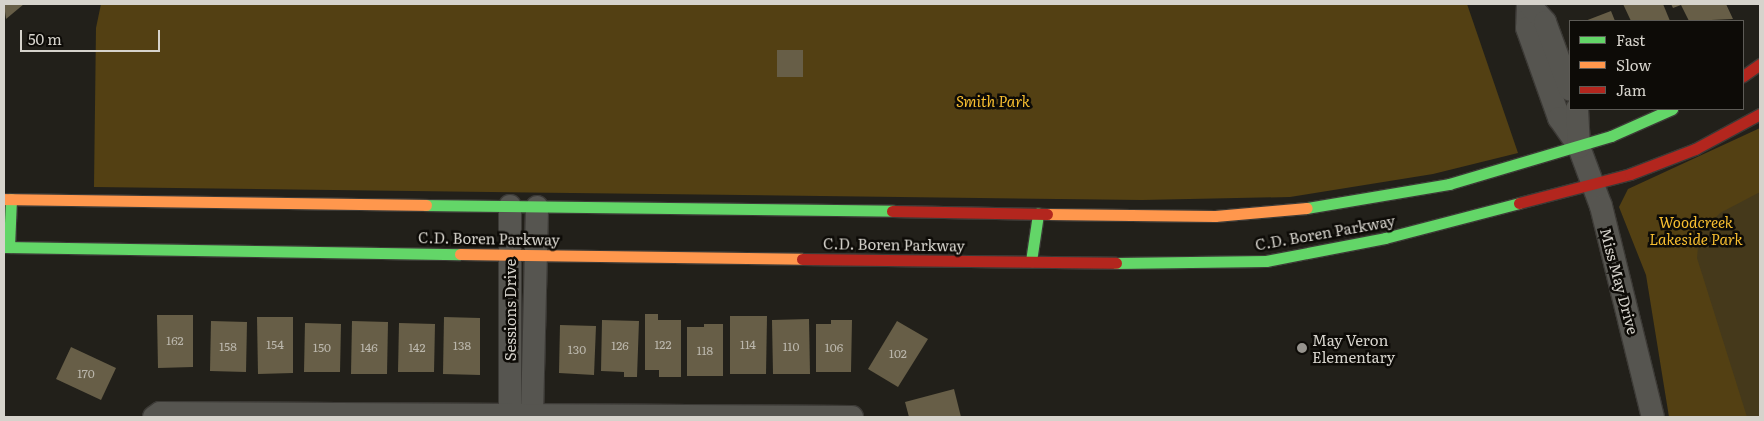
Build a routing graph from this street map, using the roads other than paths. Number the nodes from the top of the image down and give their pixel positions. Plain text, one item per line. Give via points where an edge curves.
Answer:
1 (1528, 4) edge
2 (1760, 64) edge
3 (1744, 75) edge
4 (1569, 87) edge
5 (1577, 110) edge
6 (1670, 110) edge
7 (1760, 114) edge
8 (1578, 147) junction
9 (1593, 184) junction
10 (7, 199) edge
11 (510, 206) junction
12 (537, 206) junction
13 (1038, 214) junction
14 (6, 247) edge
15 (510, 253) junction
16 (536, 253) junction
17 (1031, 261) junction
18 (521, 414) junction
19 (381, 415) edge
20 (623, 416) edge
21 (154, 417) edge
22 (852, 417) edge
23 (1653, 417) edge

1 - 4 street via 1545,22
1 - 8 street via 1527,28 1556,109
2 - 3 street
5 - 8 street
6 - 8 street, C.D. Boren Parkway
7 - 9 street, C.D. Boren Parkway via 1694,149
8 - 9 street, Miss May Drive
8 - 13 street, C.D. Boren Parkway via 1449,184 1322,208 1215,216
9 - 17 street, C.D. Boren Parkway via 1385,238 1266,261
9 - 23 street, Miss May Drive via 1628,303
10 - 11 street, C.D. Boren Parkway
10 - 14 street
11 - 12 street, C.D. Boren Parkway
11 - 15 street, Sessions Drive
12 - 13 street, C.D. Boren Parkway
12 - 16 street, Sessions Drive
13 - 17 street
14 - 15 street, C.D. Boren Parkway
15 - 16 street, C.D. Boren Parkway
15 - 18 street, Sessions Drive
16 - 17 street, C.D. Boren Parkway
16 - 18 street, Sessions Drive
18 - 19 street
18 - 20 street
19 - 21 street via 160,413
20 - 22 street

